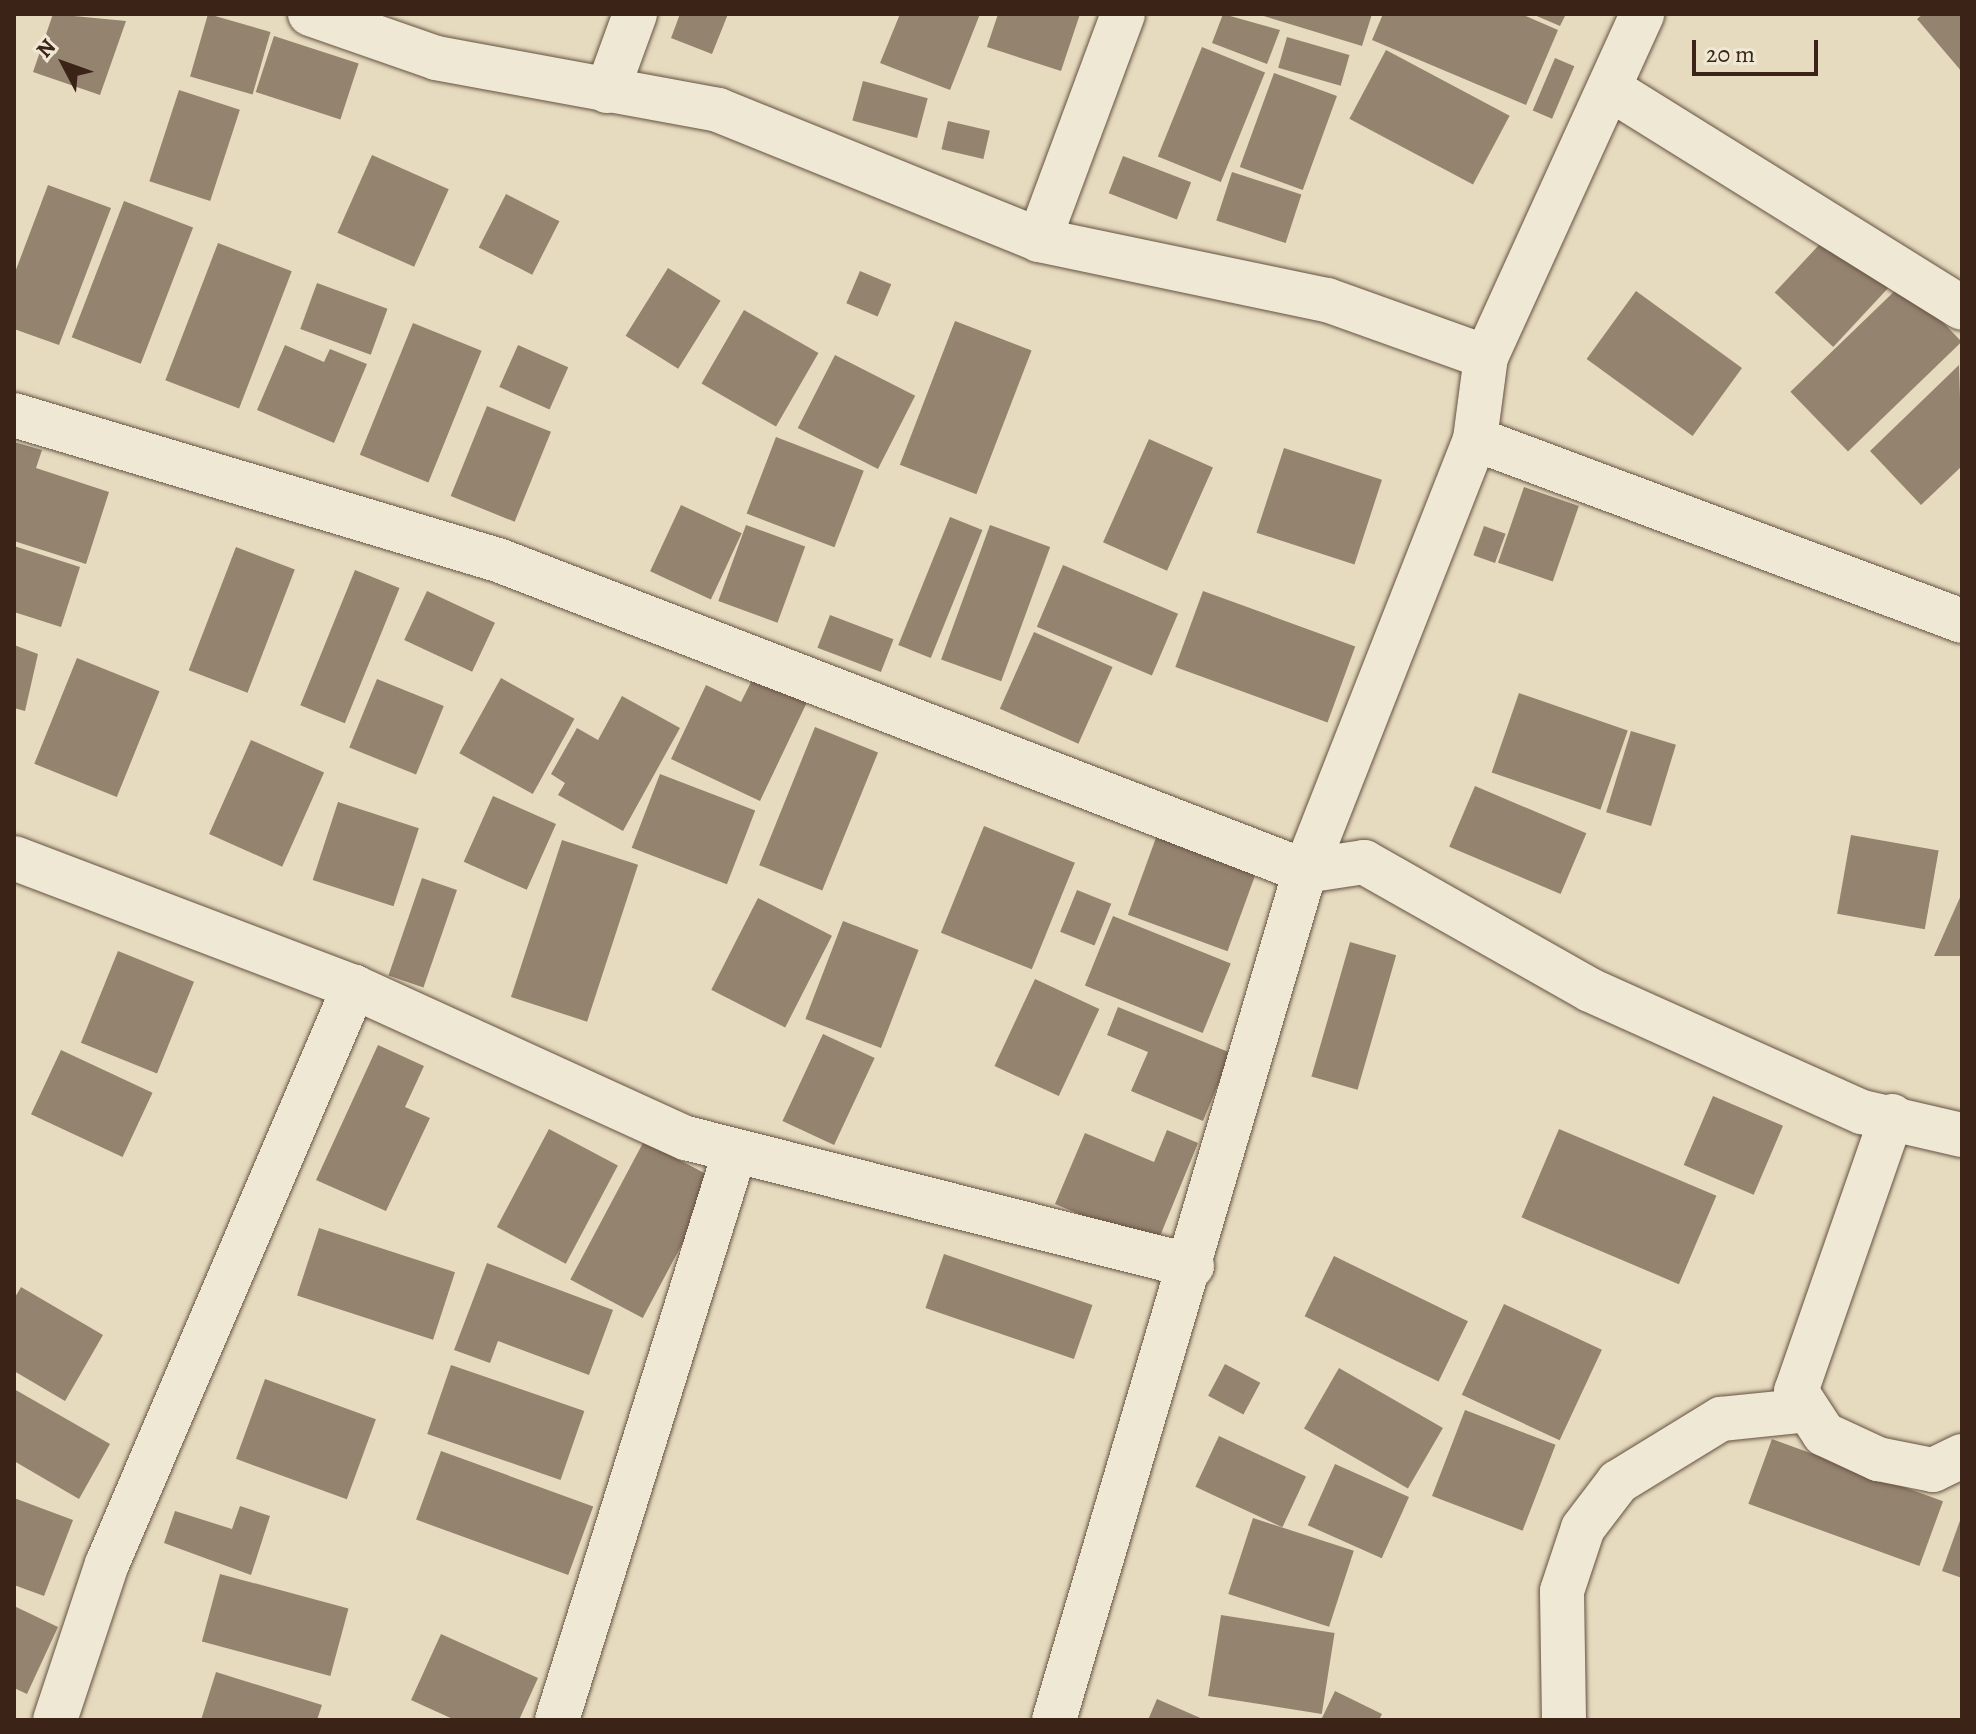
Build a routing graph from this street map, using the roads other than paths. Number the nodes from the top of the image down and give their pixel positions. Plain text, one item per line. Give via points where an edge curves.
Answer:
1 (310, 14) edge
2 (635, 14) edge
3 (1123, 14) edge
4 (1642, 14) edge
5 (1612, 90) junction
6 (607, 91) junction
7 (1039, 240) junction
8 (1962, 308) edge
9 (1486, 357) junction
10 (14, 415) edge
11 (1475, 439) junction
12 (1962, 621) edge
13 (14, 858) edge
14 (1305, 871) junction
15 (354, 987) junction
16 (1892, 1116) junction
17 (1962, 1135) edge
18 (735, 1151) junction
19 (1192, 1266) junction
20 (1808, 1410) junction
21 (1962, 1456) edge
22 (55, 1720) edge
23 (557, 1720) edge
24 (1054, 1720) edge
25 (1564, 1720) edge

1 - 6 street via 436,58
2 - 6 street
3 - 7 street
4 - 5 street
5 - 8 street
5 - 9 street
6 - 7 street via 718,110
7 - 9 street via 1327,300
9 - 11 street
10 - 14 street via 498,560
11 - 12 street
11 - 14 street
13 - 15 street
14 - 16 street via 1364,862 1590,990 1862,1112
14 - 19 street
15 - 18 street via 629,1114
15 - 22 street via 107,1564
16 - 17 street
16 - 20 street via 1796,1391
18 - 19 street
18 - 23 street
19 - 24 street
20 - 21 street via 1824,1434 1878,1459 1933,1470
20 - 25 street via 1721,1419 1618,1482 1583,1528 1562,1591

